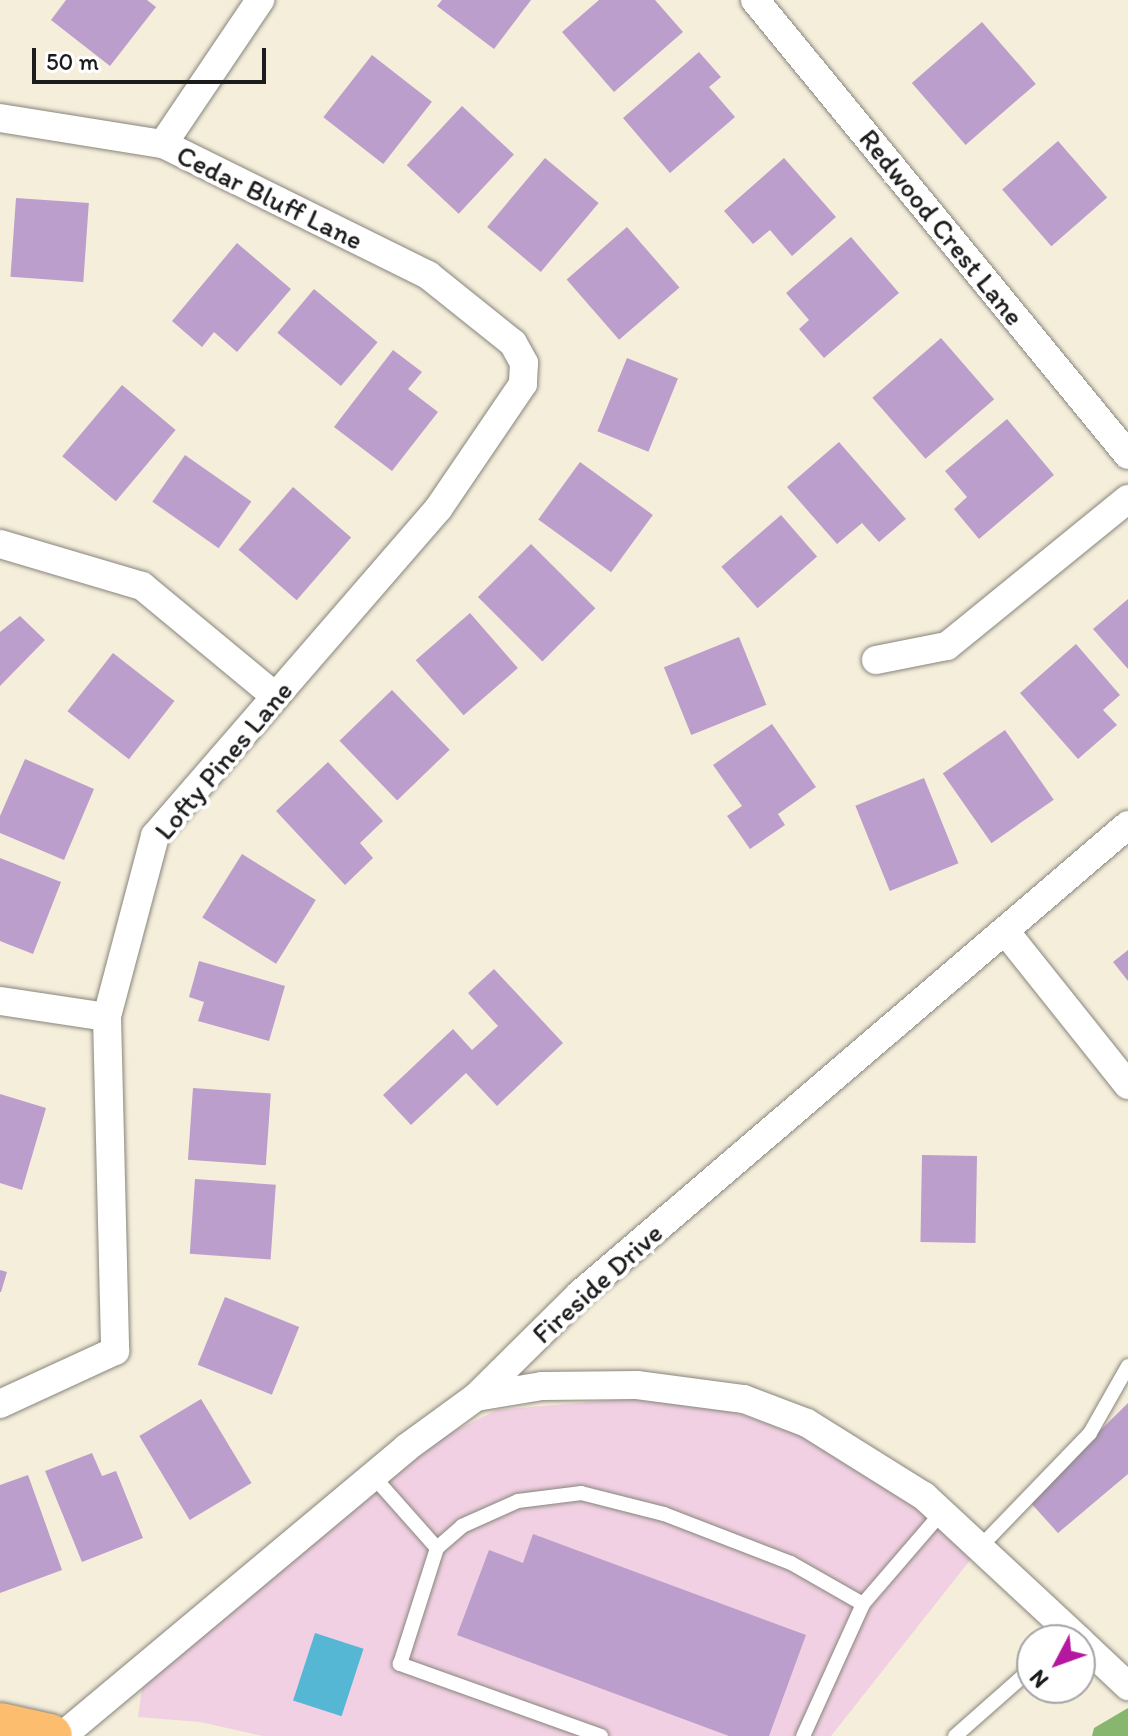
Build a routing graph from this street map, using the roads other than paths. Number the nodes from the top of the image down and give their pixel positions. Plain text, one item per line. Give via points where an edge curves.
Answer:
1 (260, 0) edge
2 (755, 0) edge
3 (0, 118) edge
4 (163, 144) junction
5 (513, 343) joint
6 (1128, 455) edge
7 (1128, 499) edge
8 (0, 544) edge
9 (876, 660) dead end
10 (275, 696) junction
11 (1128, 825) edge
12 (1005, 931) junction
13 (0, 1001) edge
14 (107, 1017) junction
15 (1128, 1085) edge
16 (1128, 1366) edge
17 (476, 1397) junction
18 (0, 1404) edge
19 (373, 1476) junction
20 (942, 1512) junction
21 (980, 1547) junction
22 (437, 1548) junction
23 (863, 1604) junction
24 (1059, 1624) edge
25 (1096, 1658) edge
26 (1016, 1682) edge
27 (1128, 1686) edge
28 (0, 1725) edge
29 (50, 1736) edge
30 (62, 1736) edge
31 (601, 1736) edge
32 (803, 1736) edge
33 (955, 1736) edge

1 - 4 street
2 - 6 street, Redwood Crest Lane
3 - 4 street, Cedar Bluff Lane
4 - 5 street, Cedar Bluff Lane via 428,275
5 - 10 street, Lofty Pines Lane via 524,363 523,384 506,412 388,572
7 - 9 street via 947,646
8 - 10 street via 142,586
10 - 14 street, Lofty Pines Lane via 155,836
11 - 12 street, Fireside Drive
12 - 15 street
12 - 17 street, Fireside Drive via 580,1294
13 - 14 street
14 - 18 street, Lofty Pines Lane via 115,1351
16 - 21 lane via 1090,1433
17 - 19 street, Fireside Drive
17 - 20 street via 542,1386 637,1385 744,1399 807,1423
19 - 22 lane
19 - 30 street, Fireside Drive
20 - 21 street
20 - 23 lane
21 - 24 street
22 - 23 lane via 462,1526 518,1501 581,1493 664,1514 791,1563
22 - 31 lane via 400,1664
23 - 32 lane
25 - 27 street
26 - 33 lane
28 - 29 main road

